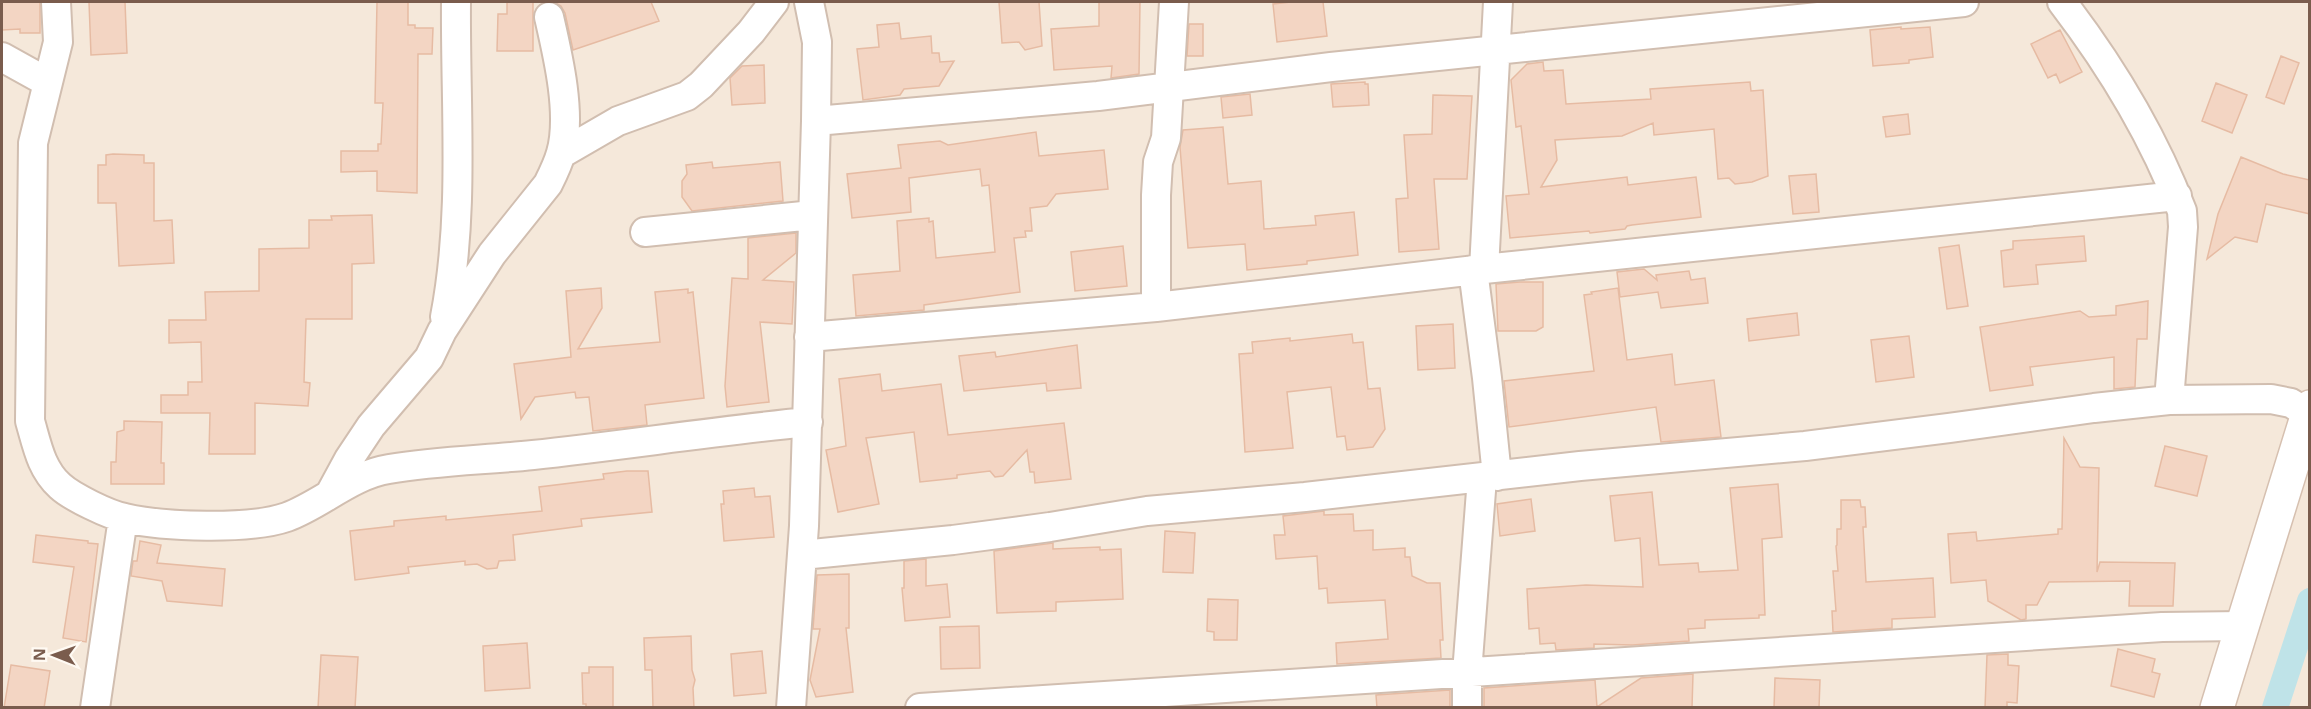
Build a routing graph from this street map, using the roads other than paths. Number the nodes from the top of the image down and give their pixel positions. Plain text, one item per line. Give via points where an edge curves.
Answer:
1 (56, 2) edge
2 (456, 2) edge
3 (774, 2) edge
4 (809, 2) edge
5 (1174, 2) edge
6 (1498, 2) edge
7 (1964, 2) edge
8 (2062, 2) edge
9 (549, 18) dead end
10 (1494, 50) junction
11 (2, 57) edge
12 (47, 82) junction
13 (1170, 86) junction
14 (816, 121) junction
15 (561, 154) junction
16 (2177, 196) junction
17 (813, 215) junction
18 (645, 232) dead end
19 (1478, 270) junction
20 (1156, 307) junction
21 (442, 331) junction
22 (809, 337) junction
23 (2169, 400) junction
24 (2308, 410) edge
25 (808, 422) junction
26 (1490, 477) junction
27 (330, 494) junction
28 (123, 518) junction
29 (802, 555) junction
30 (2242, 626) junction
31 (1467, 673) junction
32 (95, 708) edge
33 (791, 708) edge
34 (920, 708) edge
35 (1467, 708) edge
36 (2217, 708) edge

1 - 12 street via 58,42
2 - 21 street via 458,143 454,261
3 - 15 street via 751,32 687,96 618,121
4 - 14 street via 818,42
5 - 13 street
6 - 10 street
7 - 10 street
8 - 16 street via 2126,93
9 - 15 street via 564,111
10 - 13 street
10 - 19 street
11 - 12 street
12 - 28 street via 33,142 30,421 43,464 59,486
13 - 14 street
13 - 20 street via 1166,138 1158,162
14 - 17 street
15 - 21 street via 548,184 492,254
16 - 19 street
16 - 23 street via 2183,227
17 - 18 street
17 - 22 street
19 - 20 street
19 - 26 street
20 - 22 street
21 - 27 street via 429,358 366,434
22 - 25 street
23 - 24 street via 2271,399
23 - 26 street via 1805,446
24 - 30 street
25 - 27 street via 387,469
25 - 29 street
26 - 29 street via 1147,511 975,537
26 - 31 street
27 - 28 street via 302,510 268,522 195,526
28 - 32 street
29 - 33 street
30 - 31 street via 2162,627
30 - 36 street
31 - 34 street
31 - 35 street

